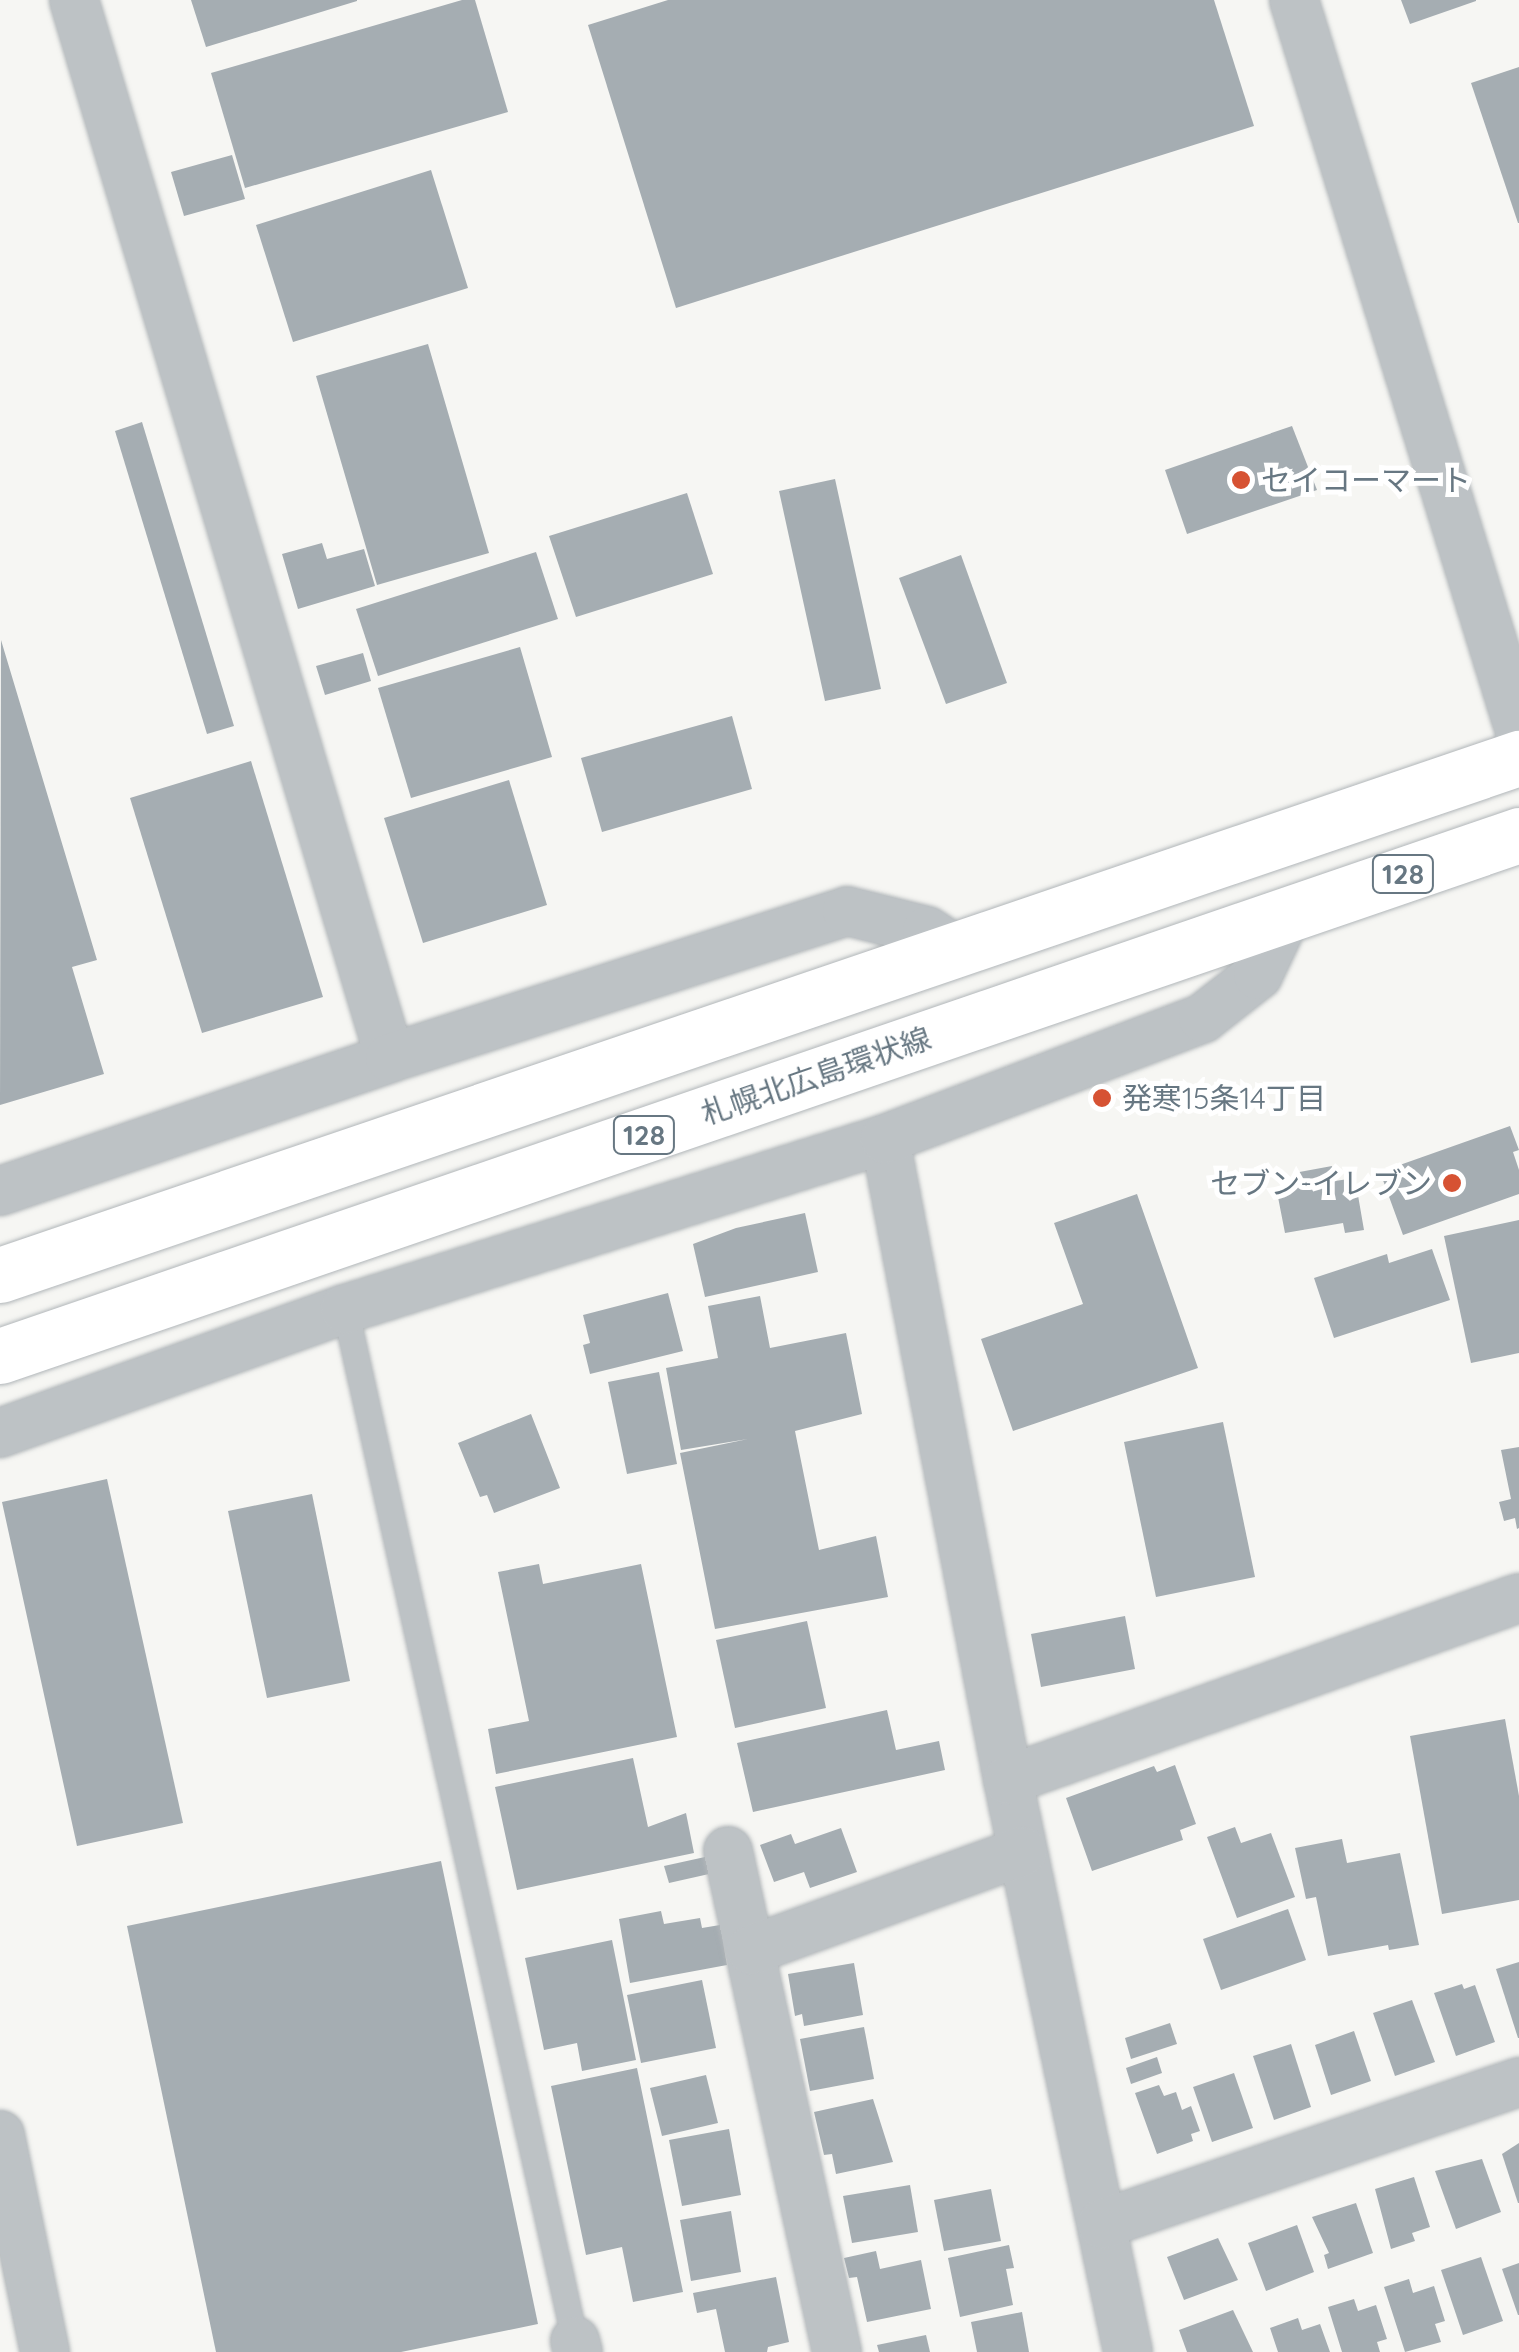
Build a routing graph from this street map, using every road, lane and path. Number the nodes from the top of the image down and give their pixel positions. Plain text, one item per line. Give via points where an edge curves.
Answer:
1 (74, 0) edge
2 (1294, 0) edge
3 (1519, 728) edge
4 (1519, 758) edge
5 (1519, 835) edge
6 (1287, 914) junction
7 (960, 952) junction
8 (390, 1058) junction
9 (884, 1139) junction
10 (0, 1191) edge
11 (0, 1276) edge
12 (345, 1309) junction
13 (0, 1356) edge
14 (0, 1433) edge
15 (1519, 1598) edge
16 (1008, 1780) junction
17 (728, 1851) dead end
18 (1023, 1851) junction
19 (751, 1950) junction
20 (1519, 2082) edge
21 (0, 2135) edge
22 (1102, 2224) junction
23 (576, 2346) edge
24 (45, 2352) edge
25 (837, 2352) edge
26 (1128, 2352) edge

1 - 8 street
2 - 3 street
4 - 7 main road, 128
5 - 6 main road, 札幌北広島環状線 / 128
6 - 9 street via 1258,975 1203,1018
6 - 13 main road, 札幌北広島環状線 / 128
7 - 8 street via 927,931 846,911
7 - 11 main road, 128
8 - 10 street
9 - 12 street
9 - 16 street
12 - 14 street
12 - 23 lane
15 - 16 street
16 - 18 street
17 - 19 street
18 - 19 street
18 - 22 street
19 - 25 street
20 - 22 street
21 - 24 street
22 - 26 street

